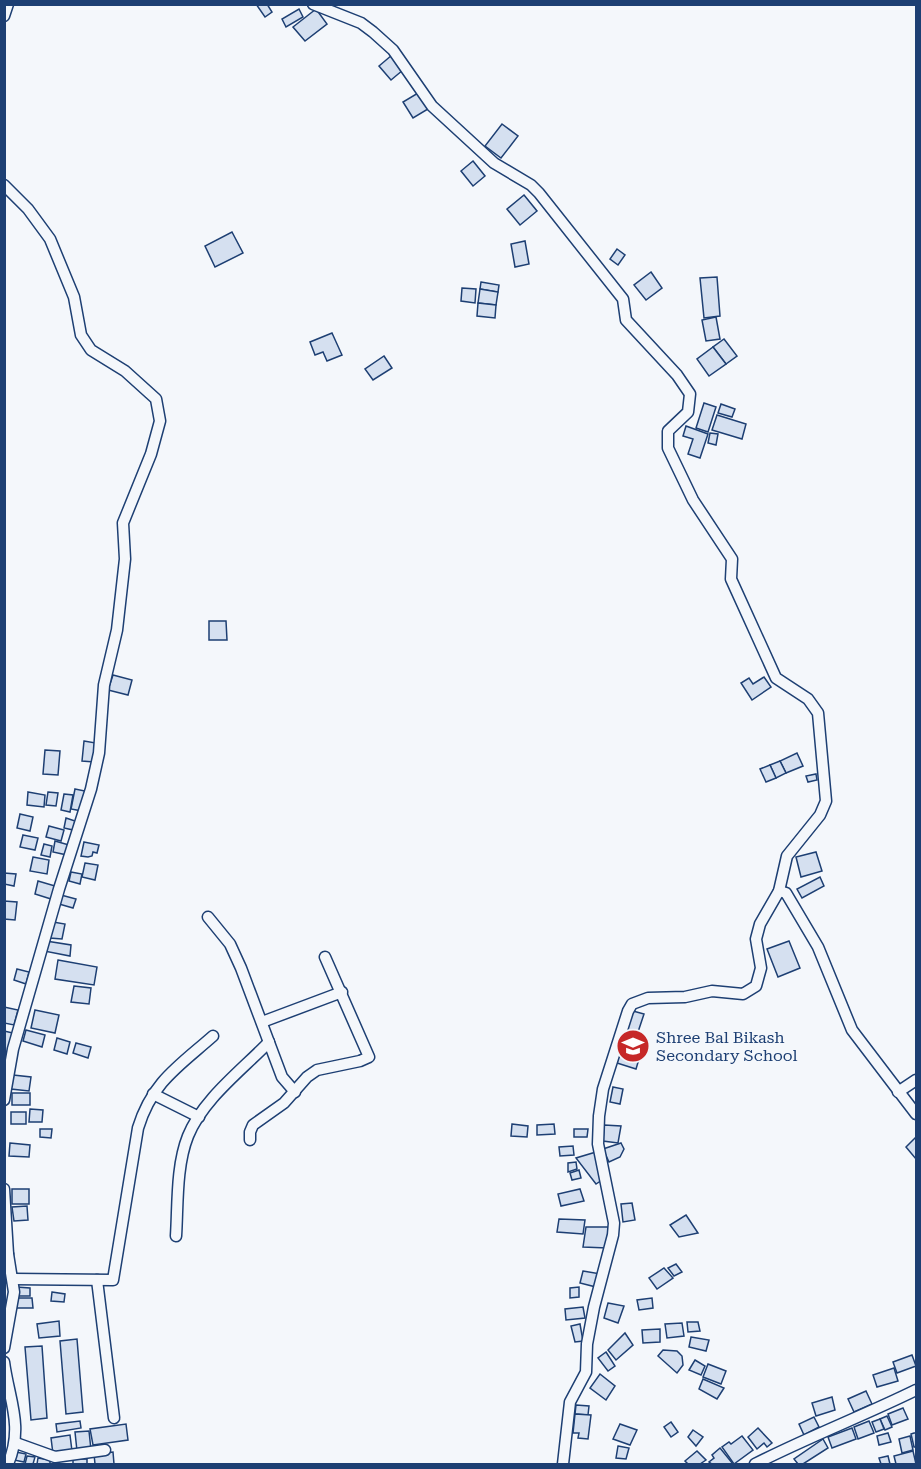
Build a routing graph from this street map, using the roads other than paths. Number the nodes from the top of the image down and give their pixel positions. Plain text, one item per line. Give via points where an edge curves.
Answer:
1 (8, 4) edge
2 (313, 4) edge
3 (4, 16) edge
4 (4, 185) edge
5 (779, 891) junction
6 (208, 917) dead end
7 (325, 957) dead end
8 (342, 992) junction
9 (262, 1022) junction
10 (213, 1036) dead end
11 (269, 1042) junction
12 (916, 1080) edge
13 (295, 1092) junction
14 (898, 1092) junction
15 (153, 1094) junction
16 (4, 1100) edge
17 (916, 1114) edge
18 (199, 1117) junction
19 (250, 1140) dead end
20 (4, 1189) edge
21 (176, 1236) dead end
22 (6, 1256) edge
23 (13, 1278) junction
24 (97, 1280) junction
25 (4, 1348) edge
26 (4, 1362) edge
27 (916, 1390) edge
28 (114, 1418) dead end
29 (16, 1443) junction
30 (105, 1450) dead end
31 (8, 1464) edge
32 (563, 1464) edge
33 (755, 1464) edge

1 - 3 street
2 - 5 street via 361,22 373,32 393,50 432,106 494,163 539,193 623,299 626,320 690,394 688,412 668,431 668,448 693,500 732,559 731,579 776,678 808,699 818,713 826,801 820,815 786,856
4 - 16 street via 28,208 50,239 74,297 81,335 91,350 125,371 156,399 160,421 152,454 123,523 125,559 117,630 104,685 92,789 58,889 13,1049
5 - 14 street via 786,893 818,946 852,1029
5 - 32 street via 757,931 761,968 756,986 750,991 648,998 632,1004 628,1011 603,1089 599,1116 598,1144 613,1235 594,1307 586,1372 570,1402
6 - 9 street via 230,944
7 - 8 street
8 - 9 street
8 - 13 street via 369,1057 317,1071
9 - 11 street
10 - 15 street
11 - 13 street via 282,1077
11 - 18 street
12 - 14 street
13 - 19 street via 254,1125
14 - 17 street
15 - 18 street
15 - 24 street via 138,1128 113,1280
18 - 21 street via 188,1135 183,1155
20 - 22 street
22 - 23 street
23 - 24 street
23 - 25 street
24 - 28 street
26 - 29 street
27 - 33 street
29 - 30 street via 55,1456
29 - 31 street

